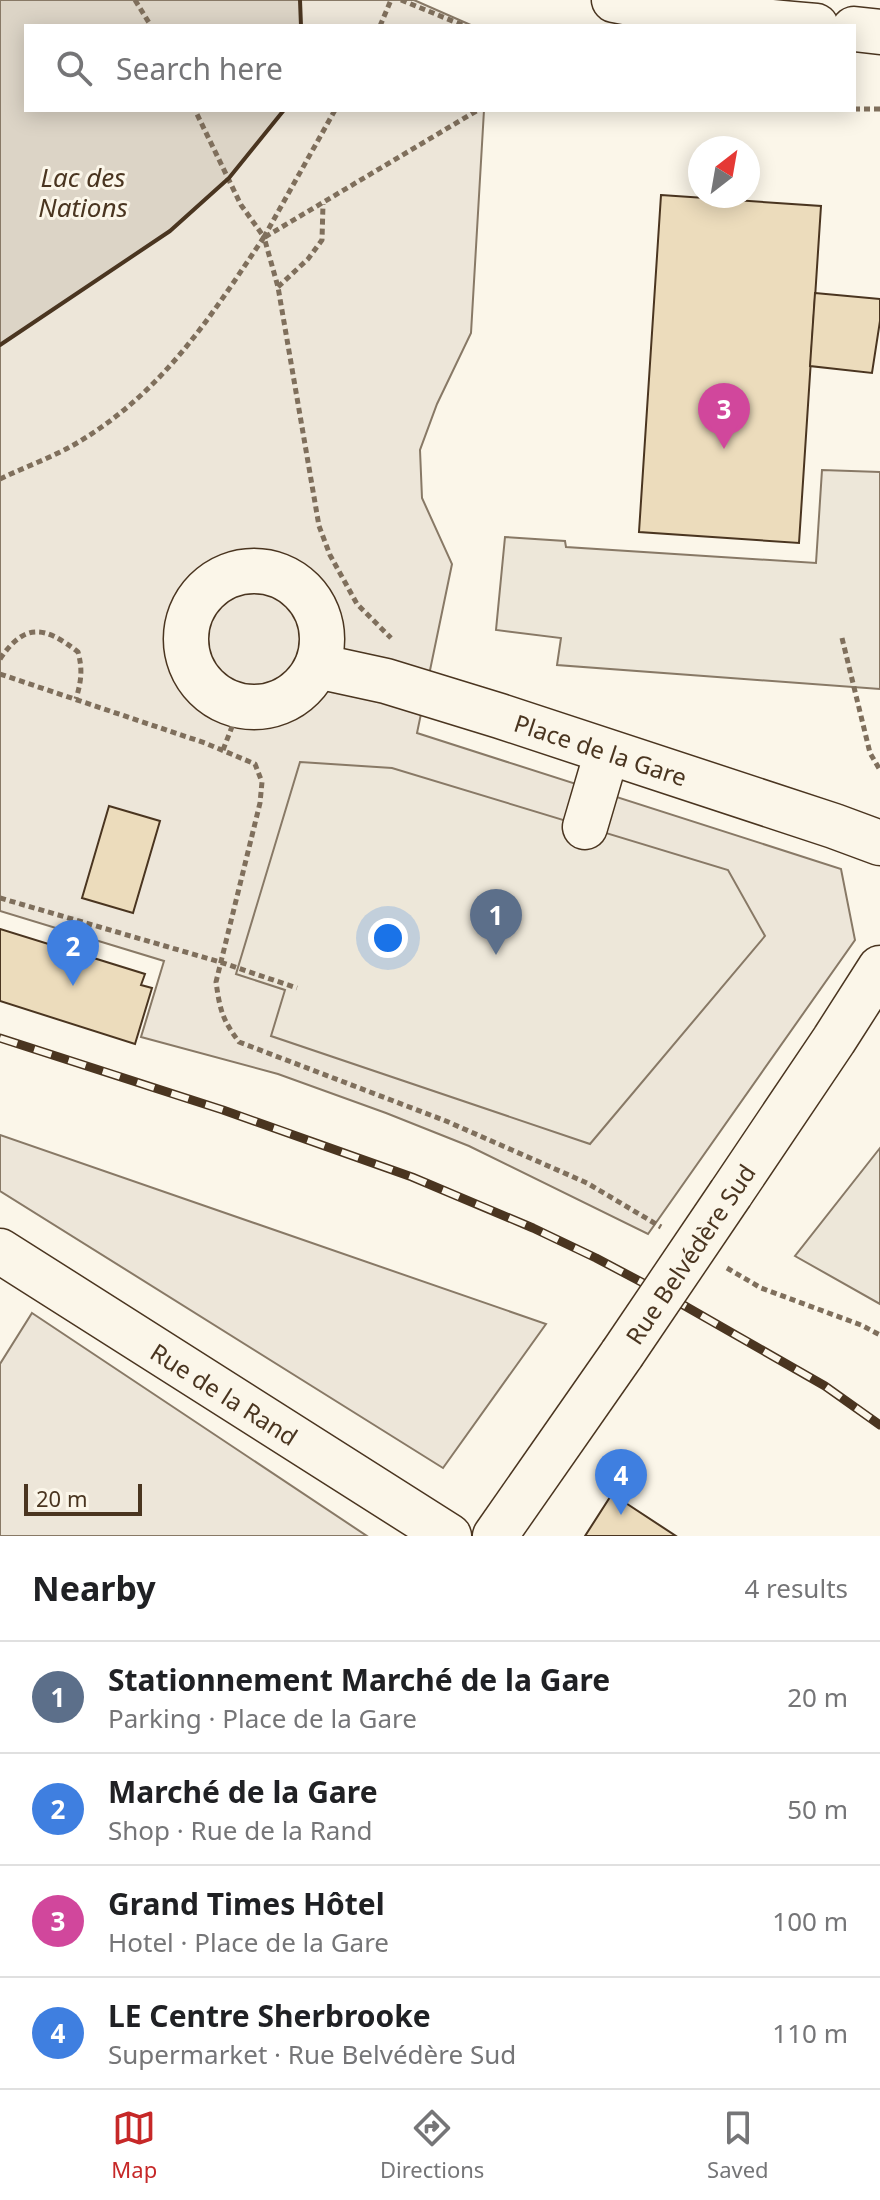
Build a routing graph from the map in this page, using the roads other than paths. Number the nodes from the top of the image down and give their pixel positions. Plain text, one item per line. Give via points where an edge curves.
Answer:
1 (614, 0) edge
2 (794, 24) edge
3 (856, 29) edge
4 (880, 32) edge
5 (317, 666) junction
6 (607, 752) junction
7 (585, 827) dead end
8 (880, 843) edge
9 (880, 968) edge
10 (0, 1251) edge
11 (449, 1536) edge
12 (495, 1536) edge

1 - 2 street
3 - 4 street
5 - 5 street via 286,700 240,706 218,697 190,663 189,620 214,584 234,574 278,575 312,602 322,644
5 - 6 street, Place de la Gare via 386,681
6 - 7 street
6 - 8 street, Place de la Gare
9 - 12 street, Rue Belvédère Sud, bridge
10 - 11 street, Rue de la Rand

